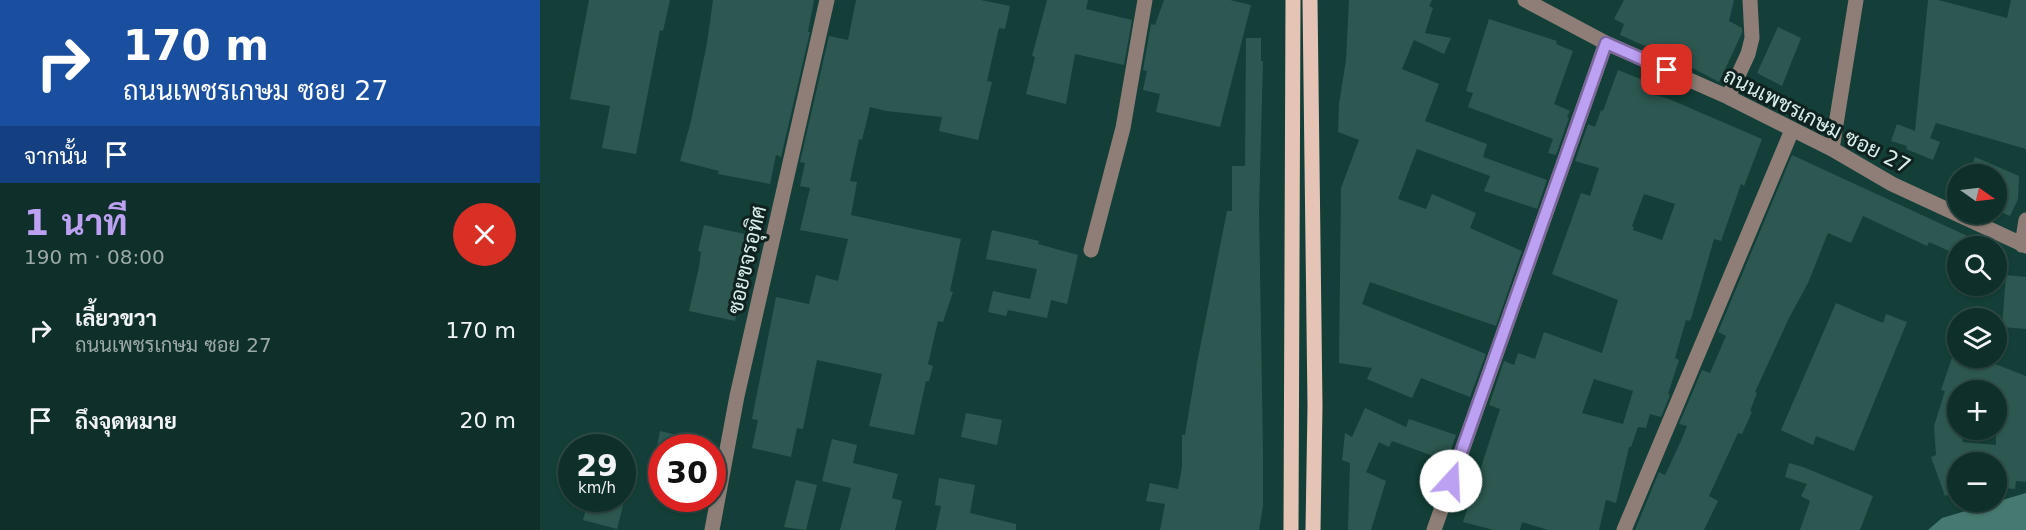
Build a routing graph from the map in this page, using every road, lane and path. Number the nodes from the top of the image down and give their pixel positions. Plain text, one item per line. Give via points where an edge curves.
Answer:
1 (827, 0) edge
2 (1145, 0) edge
3 (1293, 0) edge
4 (1310, 0) edge
5 (1525, 0) edge
6 (1750, 0) edge
7 (1856, 0) edge
8 (1606, 43) junction
9 (1728, 97) junction
10 (1792, 130) junction
11 (1832, 149) junction
12 (2026, 220) edge
13 (2024, 246) edge
14 (1091, 250) dead end
15 (712, 530) edge
16 (1291, 530) edge
17 (1313, 530) edge
18 (1434, 530) edge
19 (1624, 530) edge

1 - 15 street, ซอยขจรอุทิศ via 737,396
2 - 14 street via 1123,128
3 - 16 main road
4 - 17 main road
5 - 8 street, ถนนเพชรเกษม ซอย 27
6 - 9 street via 1749,54
7 - 11 street
8 - 9 street, ถนนเพชรเกษม ซอย 27
8 - 18 street
9 - 10 street, ถนนเพชรเกษม ซอย 27
10 - 11 street, ถนนเพชรเกษม ซอย 27
10 - 19 street
11 - 13 street, ถนนเพชรเกษม ซอย 27 via 1893,184
12 - 13 street

